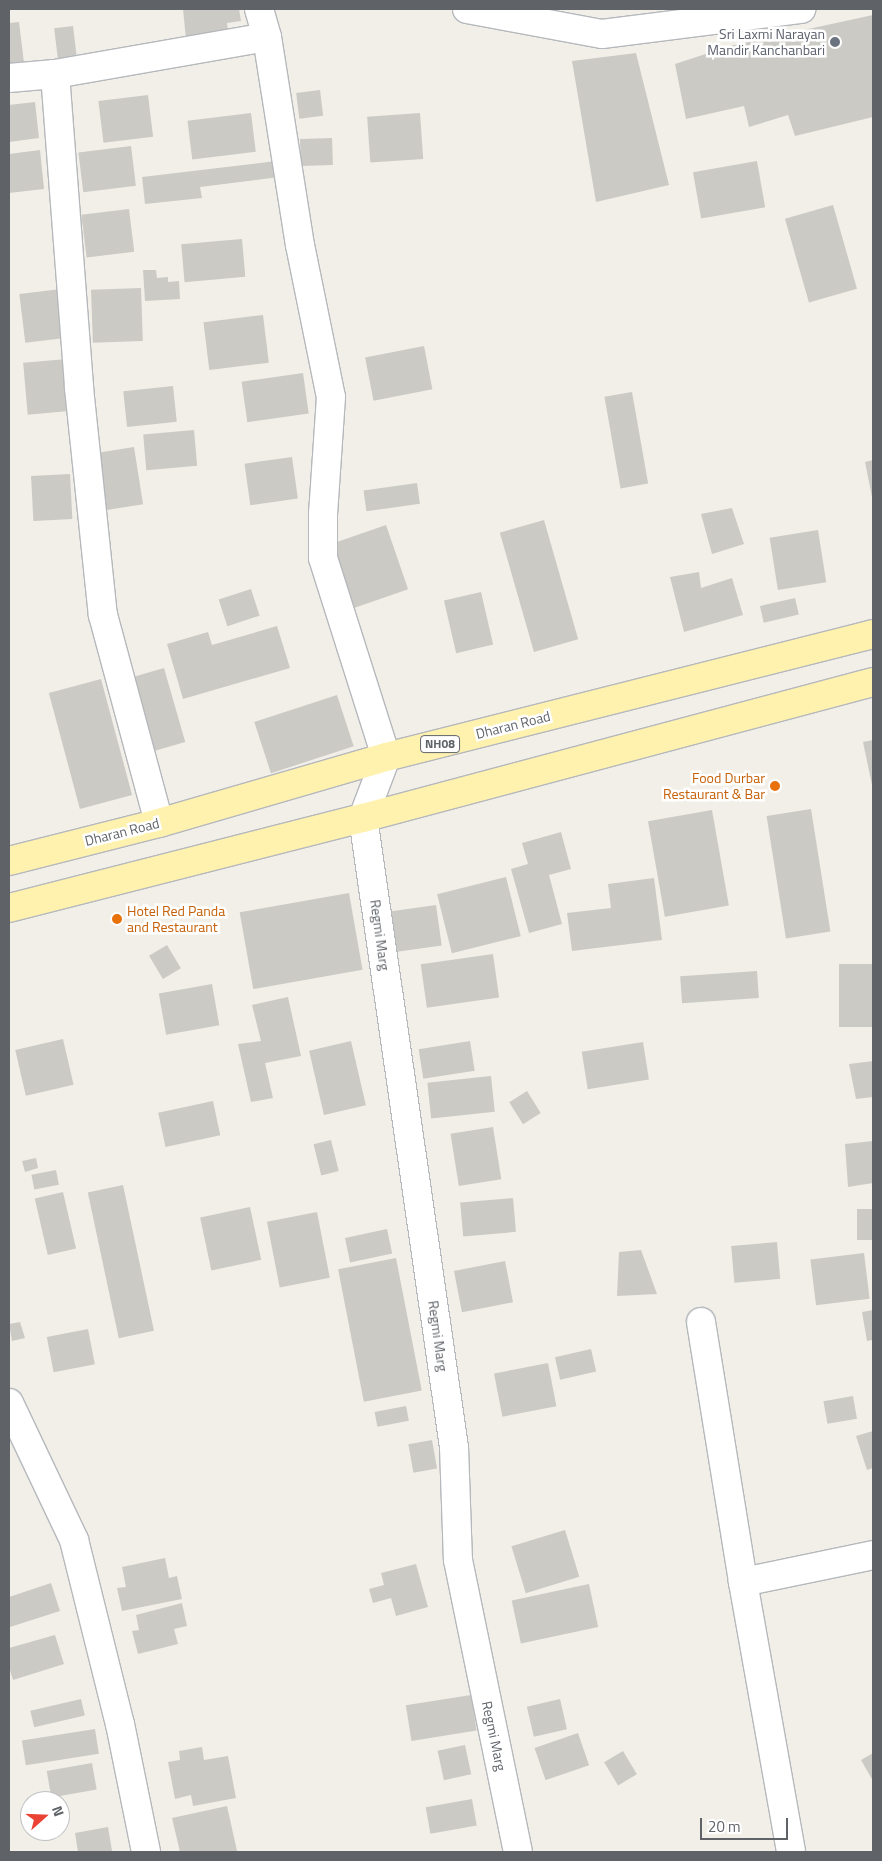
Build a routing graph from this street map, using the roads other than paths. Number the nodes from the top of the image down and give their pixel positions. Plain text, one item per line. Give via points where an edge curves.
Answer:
1 (259, 9) edge
2 (467, 9) edge
3 (801, 9) edge
4 (268, 37) junction
5 (55, 74) junction
6 (9, 78) edge
7 (873, 634) edge
8 (873, 682) edge
9 (386, 757) junction
10 (362, 818) junction
11 (159, 823) junction
12 (9, 860) edge
13 (9, 908) edge
14 (701, 1322) dead end
15 (9, 1403) edge
16 (873, 1555) edge
17 (743, 1582) junction
18 (146, 1852) edge
19 (518, 1852) edge
20 (790, 1852) edge

1 - 4 street
2 - 3 street via 602,34
4 - 5 street
4 - 9 street via 300,245 330,397 323,558
5 - 6 street
5 - 11 street via 79,388 103,615
7 - 9 main road, Dharan Road / NH08
8 - 10 main road
9 - 10 street
9 - 11 main road, Dharan Road / NH08
10 - 13 main road
10 - 19 street, Regmi Marg via 454,1447 458,1560
11 - 12 main road, Dharan Road / NH08
14 - 17 street
15 - 18 street via 74,1540 120,1724
16 - 17 street
17 - 20 street

